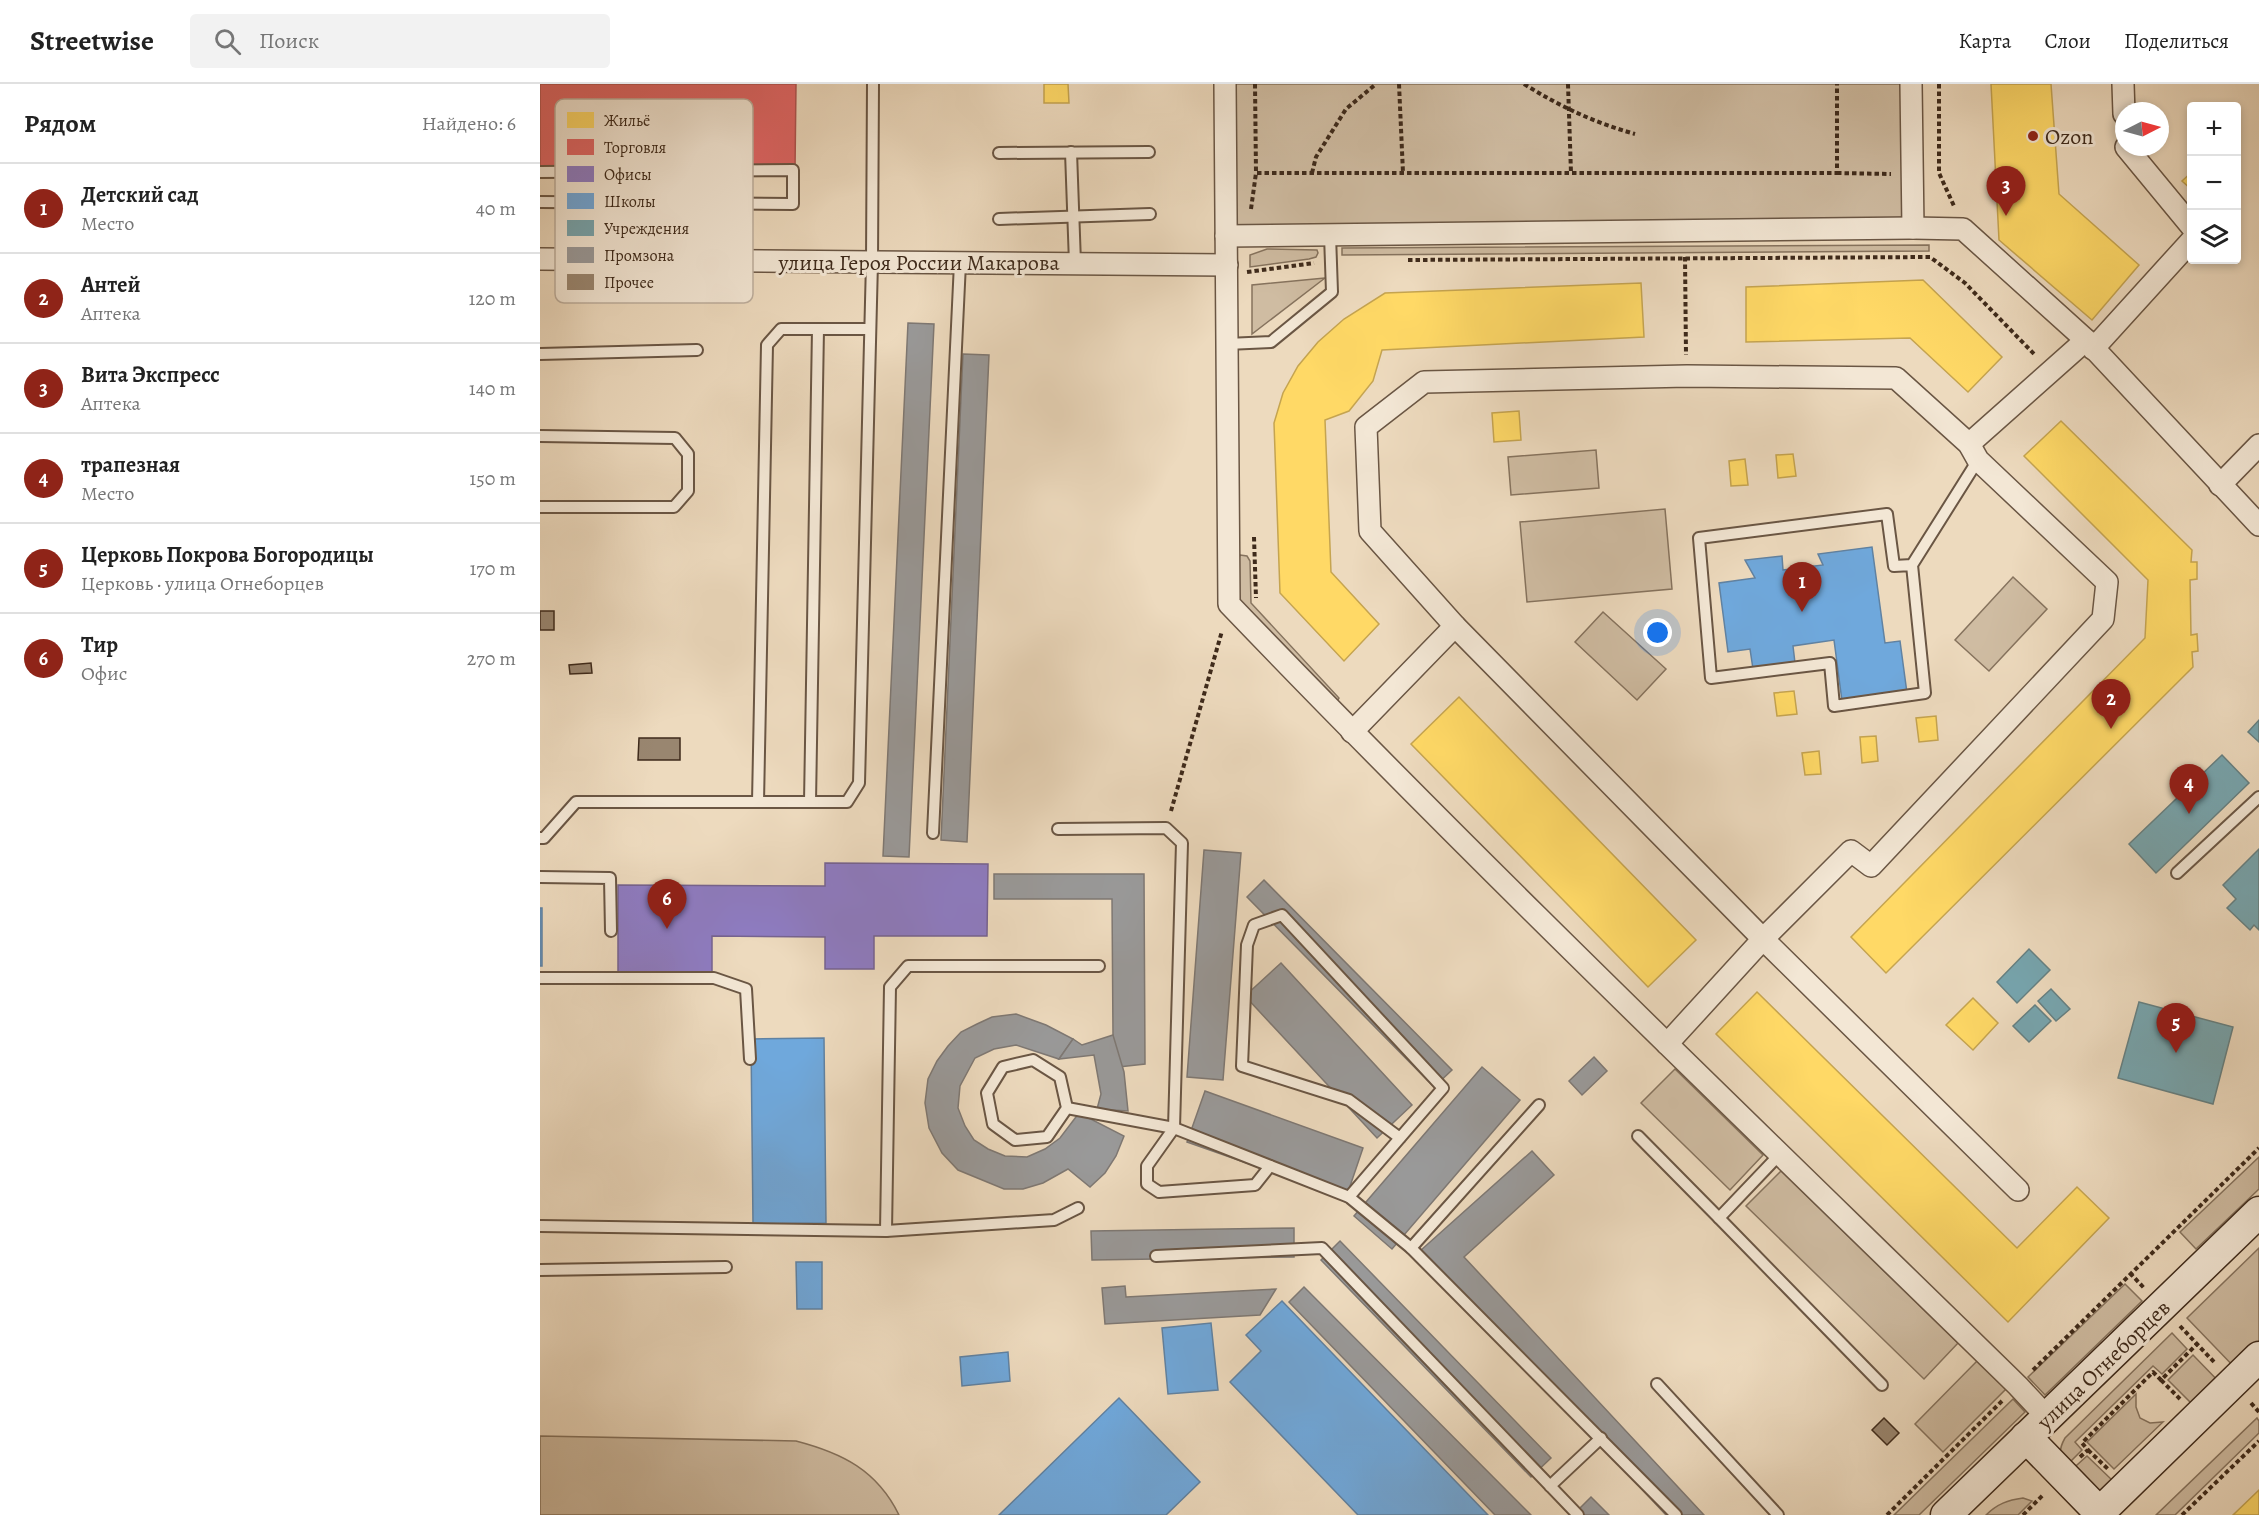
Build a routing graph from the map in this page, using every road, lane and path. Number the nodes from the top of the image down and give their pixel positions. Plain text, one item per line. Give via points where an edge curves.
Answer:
1 (873, 84) edge
2 (1225, 84) edge
3 (1255, 84) edge
4 (1376, 84) edge
5 (1400, 84) edge
6 (1524, 84) edge
7 (1568, 84) edge
8 (1837, 84) edge
9 (1911, 84) edge
10 (1939, 84) edge
11 (2123, 84) edge
12 (2124, 102) edge
13 (1569, 111) junction
14 (1635, 134) dead end
15 (1071, 152) junction
16 (1149, 152) dead end
17 (999, 153) dead end
18 (2134, 156) edge
19 (753, 170) edge
20 (540, 172) edge
21 (555, 172) edge
22 (1256, 173) junction
23 (1312, 173) junction
24 (1403, 173) junction
25 (1571, 173) junction
26 (1838, 173) junction
27 (1912, 174) junction
28 (540, 202) edge
29 (555, 202) edge
30 (753, 204) edge
31 (1150, 214) dead end
32 (1075, 217) junction
33 (999, 219) dead end
34 (2187, 220) edge
35 (1913, 228) junction
36 (1963, 229) junction
37 (1330, 235) junction
38 (1226, 236) junction
39 (1248, 236) junction
40 (2187, 245) edge
41 (1685, 257) junction
42 (540, 259) edge
43 (555, 259) edge
44 (1399, 260) dead end
45 (753, 261) edge
46 (1331, 261) junction
47 (872, 262) junction
48 (960, 263) junction
49 (1075, 263) junction
50 (1227, 264) junction
51 (818, 329) junction
52 (870, 329) junction
53 (1227, 344) junction
54 (2090, 345) junction
55 (698, 350) dead end
56 (540, 354) edge
57 (2051, 371) junction
58 (1687, 375) junction
59 (540, 436) edge
60 (2259, 445) edge
61 (1974, 452) junction
62 (2220, 485) junction
63 (540, 507) edge
64 (2259, 525) edge
65 (1912, 565) junction
66 (1229, 604) junction
67 (1455, 626) junction
68 (1352, 732) junction
69 (2259, 797) edge
70 (758, 802) junction
71 (810, 802) junction
72 (1166, 828) junction
73 (1058, 829) dead end
74 (933, 833) dead end
75 (540, 838) edge
76 (2177, 873) dead end
77 (540, 878) edge
78 (611, 930) dead end
79 (1763, 939) junction
80 (1099, 966) dead end
81 (540, 978) edge
82 (1667, 1044) junction
83 (750, 1059) dead end
84 (1539, 1105) dead end
85 (1067, 1108) junction
86 (1174, 1128) junction
87 (1638, 1136) dead end
88 (1400, 1138) junction
89 (2259, 1148) edge
90 (1780, 1154) junction
91 (1270, 1166) junction
92 (2018, 1190) dead end
93 (1349, 1197) junction
94 (1078, 1209) dead end
95 (2259, 1212) edge
96 (1719, 1218) junction
97 (540, 1226) edge
98 (886, 1231) junction
99 (1411, 1248) junction
100 (1156, 1256) dead end
101 (726, 1267) dead end
102 (540, 1270) edge
103 (2130, 1273) junction
104 (2162, 1306) junction
105 (2197, 1344) junction
106 (2259, 1357) edge
107 (2234, 1382) junction
108 (1657, 1384) dead end
109 (1882, 1385) dead end
110 (2018, 1386) junction
111 (2259, 1412) edge
112 (2037, 1427) junction
113 (1601, 1438) junction
114 (2259, 1441) edge
115 (2062, 1474) junction
116 (1550, 1486) junction
117 (2098, 1514) edge
118 (1578, 1515) edge
119 (1676, 1515) edge
120 (1778, 1515) edge
121 (1887, 1515) edge
122 (1946, 1515) edge
123 (2023, 1515) edge
124 (2182, 1515) edge

1 - 47 lane
2 - 38 street
3 - 22 path
4 - 23 path via 1346,109 1316,157
5 - 24 path
6 - 13 path
7 - 13 path
8 - 26 path
9 - 27 street
10 - 36 path via 1939,173
11 - 12 street
13 - 14 path
13 - 25 path
15 - 16 lane
15 - 17 lane
15 - 32 lane
18 - 34 street
19 - 30 lane via 793,170 793,204
20 - 21 lane
22 - 23 path
22 - 39 path
23 - 24 path
24 - 25 path
25 - 26 path
26 - 27 path
27 - 35 street
28 - 29 lane
31 - 32 lane
32 - 33 lane
32 - 49 lane
35 - 36 street
35 - 37 street
36 - 54 street
37 - 39 street
37 - 46 lane
38 - 39 street
38 - 50 street
40 - 54 street
41 - 44 path
41 - 57 path via 1930,257 1965,283
41 - 58 path
42 - 43 street, улица Героя России Макарова
45 - 47 street, улица Героя России Макарова
46 - 50 path via 1250,272
46 - 53 lane via 1332,292 1271,342
47 - 48 street, улица Героя России Макарова
47 - 52 lane
48 - 49 street, улица Героя России Макарова
48 - 74 lane
49 - 50 street, улица Героя России Макарова
50 - 53 street
51 - 52 lane
51 - 70 lane via 781,329 767,345
51 - 71 lane
52 - 71 lane via 859,783 847,802
53 - 66 street
54 - 57 street
54 - 62 street
55 - 56 lane
57 - 61 street
58 - 61 street via 1896,378
58 - 67 street via 1424,382 1366,427 1370,531
59 - 63 lane via 675,438 688,454 688,491 674,507
60 - 62 street
61 - 65 lane
61 - 79 street via 2107,582 2103,619 1871,866 1851,851
62 - 64 street
65 - 65 lane via 1925,693 1834,706 1830,663 1711,678 1699,538 1887,514 1894,566
66 - 68 street
66 - 72 path
67 - 68 street
67 - 79 street
68 - 82 street
69 - 76 lane
70 - 71 lane
70 - 75 lane via 576,802
72 - 73 lane
72 - 86 lane via 1182,843
77 - 78 lane via 610,878
79 - 82 street
79 - 92 street
80 - 98 lane via 908,966 890,987
81 - 83 lane via 714,978 746,989
82 - 90 street
84 - 99 lane
85 - 85 lane via 1060,1077 1032,1060 1003,1067 987,1093 993,1124 1015,1140 1047,1137
85 - 86 lane
86 - 91 lane
86 - 91 lane via 1147,1166 1147,1184 1159,1192 1255,1185
87 - 96 lane
88 - 88 lane via 1443,1088 1282,915 1254,925 1247,945 1242,1066 1349,1100
88 - 93 lane
89 - 103 path
90 - 96 lane
90 - 110 street
91 - 93 lane
93 - 99 lane
94 - 98 lane via 1054,1220
95 - 104 main road, улица Огнеборцев
96 - 109 lane
97 - 98 lane
99 - 113 lane
100 - 116 lane via 1322,1248
101 - 102 lane
103 - 104 path
103 - 110 path
104 - 105 path
104 - 112 main road, улица Огнеборцев
105 - 107 path
105 - 115 path via 2161,1380 2153,1372 2082,1443 2088,1450
106 - 107 main road
107 - 111 path
107 - 117 main road
108 - 120 lane
110 - 112 street
110 - 121 path
112 - 115 main road
112 - 122 main road, улица Огнеборцев
113 - 116 lane
113 - 119 lane
114 - 124 path
115 - 117 main road
115 - 123 path
116 - 118 lane

